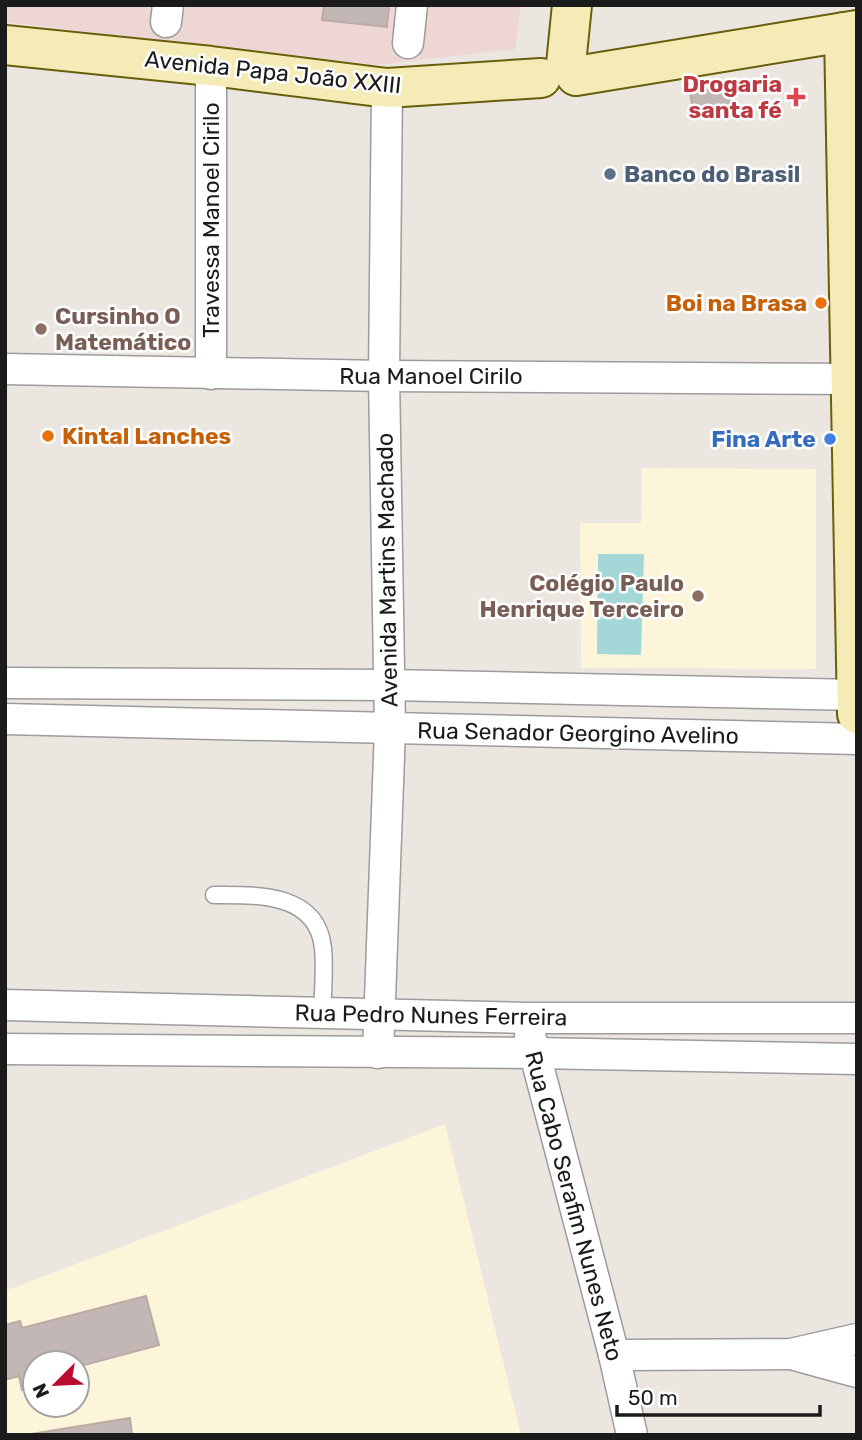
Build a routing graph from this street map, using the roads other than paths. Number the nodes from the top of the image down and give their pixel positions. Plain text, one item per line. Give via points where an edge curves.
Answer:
1 (412, 5) edge
2 (572, 5) edge
3 (851, 31) edge
4 (408, 43) dead end
5 (5, 45) edge
6 (211, 66) junction
7 (561, 73) junction
8 (387, 88) junction
9 (5, 369) edge
10 (211, 374) junction
11 (384, 376) junction
12 (853, 379) edge
13 (5, 683) edge
14 (389, 685) junction
15 (857, 695) edge
16 (857, 714) edge
17 (5, 719) edge
18 (390, 729) junction
19 (857, 739) edge
20 (214, 895) dead end
21 (5, 1005) edge
22 (322, 1013) junction
23 (378, 1014) junction
24 (526, 1018) junction
25 (857, 1018) edge
26 (5, 1049) edge
27 (378, 1053) junction
28 (533, 1053) junction
29 (857, 1059) edge
30 (857, 1339) edge
31 (791, 1354) junction
32 (614, 1355) junction
33 (857, 1372) edge
34 (632, 1435) edge

1 - 4 street
2 - 7 main road
3 - 7 main road, Avenida Papa João XXIII
3 - 12 main road
5 - 6 main road, Avenida Papa João XXIII
6 - 8 main road, Avenida Papa João XXIII
6 - 10 street, Travessa Manoel Cirilo
7 - 8 main road, Avenida Papa João XXIII
8 - 11 street, Avenida Martins Machado
9 - 10 street, Rua Manoel Cirilo
10 - 11 street, Rua Manoel Cirilo
11 - 12 street, Rua Manoel Cirilo
11 - 14 street, Avenida Martins Machado
12 - 15 main road
13 - 14 street, Rua Senador Georgino Avelino
14 - 15 street, Rua Senador Georgino Avelino
14 - 18 street, Avenida Martins Machado
15 - 16 main road
17 - 18 street, Rua Senador Georgino Avelino
18 - 19 street, Rua Senador Georgino Avelino
18 - 23 street, Avenida Martins Machado
20 - 22 lane via 281,899 309,916 323,947
21 - 22 street, Rua Pedro Nunes Ferreira
22 - 23 street, Rua Pedro Nunes Ferreira
23 - 24 street, Rua Pedro Nunes Ferreira
23 - 27 street, Avenida Martins Machado
24 - 25 street, Rua Pedro Nunes Ferreira
24 - 28 street, Rua Cabo Serafim Nunes Neto
26 - 27 street, Rua Pedro Nunes Ferreira
27 - 28 street, Rua Pedro Nunes Ferreira
28 - 29 street, Rua Pedro Nunes Ferreira
28 - 32 street, Rua Cabo Serafim Nunes Neto
30 - 31 street
31 - 32 street
31 - 33 street
32 - 34 street, Rua Cabo Serafim Nunes Neto

